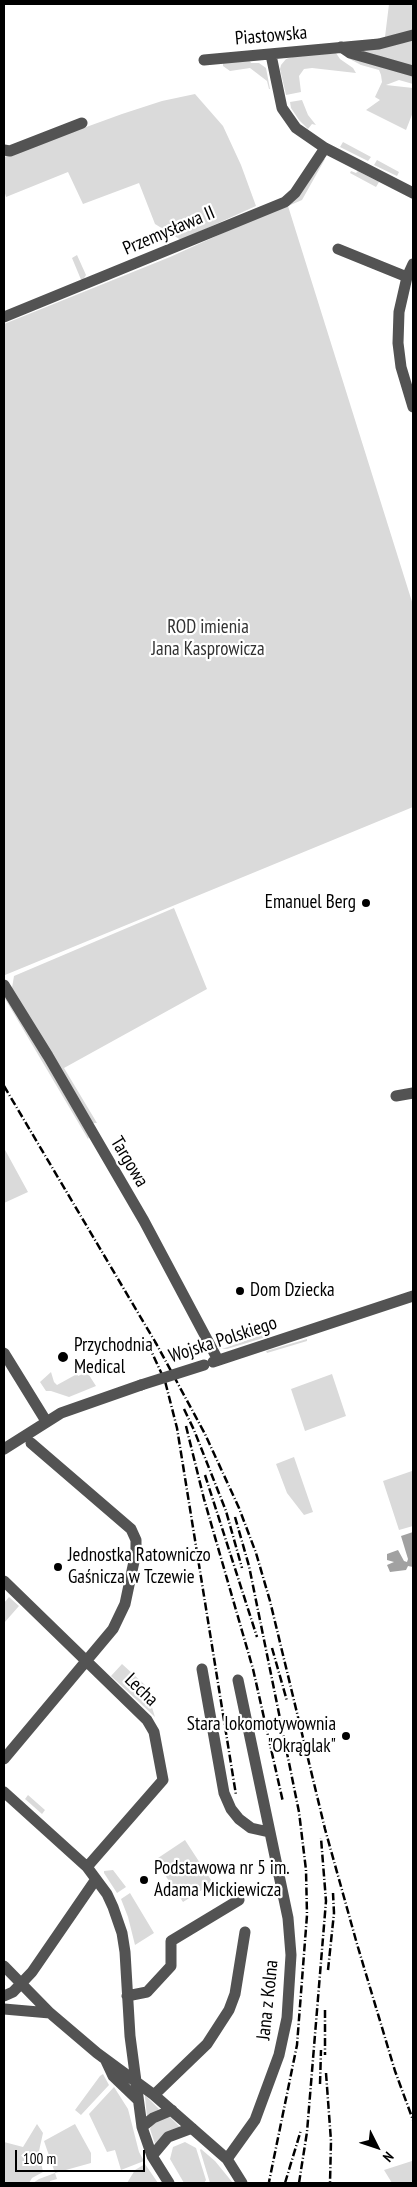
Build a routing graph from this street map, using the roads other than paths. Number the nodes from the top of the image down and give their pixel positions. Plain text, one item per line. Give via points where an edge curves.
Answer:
1 (413, 35) edge
2 (341, 47) junction
3 (271, 55) junction
4 (204, 60) dead end
5 (413, 71) edge
6 (82, 123) dead end
7 (325, 148) junction
8 (4, 150) edge
9 (413, 193) edge
10 (338, 249) dead end
11 (413, 264) edge
12 (407, 277) junction
13 (4, 317) edge
14 (413, 407) edge
15 (4, 985) edge
16 (413, 1093) edge
17 (396, 1096) dead end
18 (413, 1296) edge
19 (4, 1353) edge
20 (218, 1360) junction
21 (46, 1422) junction
22 (31, 1443) dead end
23 (4, 1449) edge
24 (4, 1581) edge
25 (86, 1662) junction
26 (202, 1670) dead end
27 (238, 1680) dead end
28 (4, 1759) edge
29 (4, 1792) edge
30 (269, 1832) junction
31 (87, 1868) junction
32 (96, 1879) junction
33 (240, 1900) dead end
34 (246, 1932) dead end
35 (4, 1966) edge
36 (21, 1984) junction
37 (4, 1996) edge
38 (127, 1996) junction
39 (4, 2009) edge
40 (50, 2013) junction
41 (106, 2059) junction
42 (135, 2081) junction
43 (154, 2095) junction
44 (137, 2099) junction
45 (172, 2110) junction
46 (142, 2127) junction
47 (192, 2128) junction
48 (152, 2156) junction
49 (227, 2159) junction
50 (169, 2183) edge
51 (242, 2183) edge

1 - 2 street, Piastowska via 379,44
2 - 3 street, Piastowska
2 - 5 street via 350,53
3 - 4 street, Piastowska
3 - 7 street via 282,108 296,128
6 - 8 street via 10,151
7 - 9 street
7 - 13 street, Przemysława II via 295,193 285,202
10 - 12 street
11 - 12 street
12 - 14 street via 399,312 398,343 401,367
15 - 20 street, Targowa via 144,1221
16 - 17 street
18 - 20 street, Wojska Polskiego
19 - 21 street
20 - 21 street, Wojska Polskiego, bridge via 82,1405
21 - 23 street, Wojska Polskiego
22 - 25 street via 131,1529 136,1540 125,1604 117,1622
24 - 25 street, Lecha
25 - 28 street
25 - 31 street, Lecha via 147,1720 154,1732 163,1780
26 - 30 street via 224,1793 239,1819 251,1828
27 - 30 street, Jana z Kolna
29 - 31 street
30 - 49 street, Jana z Kolna via 288,1918 291,1955 286,2018 280,2054 255,2120
31 - 32 street
32 - 36 street
32 - 38 street via 107,1894 122,1933
33 - 38 street via 171,1941 171,1966 148,1992
34 - 43 street via 235,1994 228,2010 207,2044
35 - 36 street
36 - 37 street
36 - 40 street
38 - 42 street
39 - 40 street
40 - 41 street
41 - 42 street
41 - 44 street via 113,2076
42 - 43 street
42 - 44 street
43 - 45 street
44 - 46 street
45 - 46 street
45 - 47 street
46 - 48 street
47 - 48 street via 168,2138
47 - 49 street
48 - 50 street
49 - 51 street

